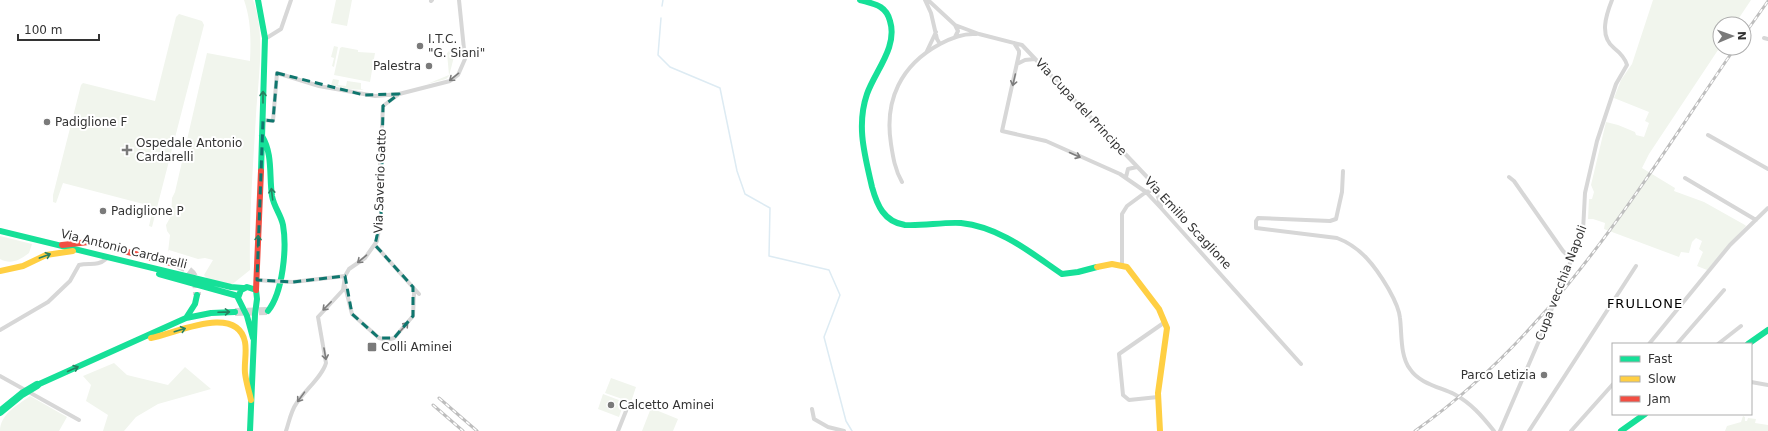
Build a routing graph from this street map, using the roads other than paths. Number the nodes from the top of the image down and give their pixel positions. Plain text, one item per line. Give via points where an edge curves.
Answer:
1 (258, 0) edge
2 (290, 0) edge
3 (459, 0) edge
4 (860, 0) edge
5 (925, 0) edge
6 (928, 0) edge
7 (1612, 0) edge
8 (938, 10) junction
9 (931, 13) junction
10 (955, 25) junction
11 (936, 32) junction
12 (978, 34) junction
13 (955, 37) junction
14 (265, 38) junction
15 (1014, 43) junction
16 (940, 44) junction
17 (926, 53) junction
18 (1035, 59) junction
19 (1017, 64) junction
20 (399, 94) junction
21 (262, 120) junction
22 (1708, 135) dead end
23 (262, 136) junction
24 (1137, 167) junction
25 (1768, 169) edge
26 (1343, 171) dead end
27 (1126, 177) junction
28 (1509, 177) dead end
29 (1685, 178) dead end
30 (902, 182) dead end
31 (1154, 186) junction
32 (1146, 192) junction
33 (1161, 208) junction
34 (1768, 208) edge
35 (1756, 220) junction
36 (0, 231) edge
37 (62, 245) junction
38 (375, 245) junction
39 (106, 259) junction
40 (1571, 259) junction
41 (1122, 264) junction
42 (178, 265) tunnel mouth
43 (1636, 266) dead end
44 (0, 271) edge
45 (345, 276) junction
46 (257, 280) junction
47 (345, 285) junction
48 (413, 287) junction
49 (243, 288) junction
50 (256, 290) junction
51 (1724, 290) dead end
52 (419, 294) dead end
53 (197, 295) tunnel mouth
54 (240, 300) junction
55 (256, 302) junction
56 (268, 311) dead end
57 (235, 312) tunnel mouth
58 (186, 318) junction
59 (1165, 322) junction
60 (1741, 326) dead end
61 (0, 330) edge
62 (1768, 330) edge
63 (253, 338) junction
64 (142, 339) junction
65 (1650, 343) edge
66 (1678, 343) edge
67 (1719, 343) edge
68 (1749, 343) edge
69 (1301, 364) dead end
70 (0, 376) edge
71 (1752, 382) edge
72 (1768, 384) edge
73 (1612, 385) edge
74 (1158, 397) junction
75 (251, 400) junction
76 (628, 406) dead end
77 (812, 409) dead end
78 (0, 412) edge
79 (1644, 415) edge
80 (79, 420) dead end
81 (250, 431) edge
82 (286, 431) edge
83 (618, 431) edge
84 (844, 431) edge
85 (1160, 431) edge
86 (1494, 431) edge
87 (1500, 431) edge
88 (1530, 431) edge
89 (1570, 431) edge
90 (1621, 431) edge

1 - 14 main road
2 - 14 street via 281,29
3 -> 20 street via 465,59 458,75 450,81
4 - 41 main road via 880,5 885,10 889,16 892,34 892,41 867,95 861,131 870,184 884,216 904,225 965,224 990,230 1006,236 1062,274 1073,275 1107,264
5 - 9 street
6 - 8 street, Via Cupa del Principe
7 - 40 street, Cupa vecchia Napoli via 1606,18 1606,38 1626,60 1627,65 1616,84 1603,121 1585,193 1583,231
8 - 9 street
8 - 10 street, Via Cupa del Principe
9 - 11 street
10 - 12 street, Via Cupa del Principe
10 - 13 street via 958,31
11 - 16 street
11 - 17 street
12 - 13 street, Via Cupa del Principe
12 - 15 street, Via Cupa del Principe
13 - 16 street, Via Cupa del Principe
21 -> 14 main road
15 - 18 street, Via Cupa del Principe via 1022,45
15 - 19 street, Via Emilio Scaglione via 1019,51
16 - 17 street, Via Cupa del Principe
17 - 30 street, Via Cupa del Principe via 904,75 890,106 890,141
18 - 19 street
18 - 24 street, Via Cupa del Principe
19 -> 27 street, Via Emilio Scaglione via 1002,131 1046,141
20 - 21 street via 364,95 319,86 277,73 273,121
20 - 38 street, Via Saverio Gatto via 383,106 380,216
21 - 23 main road
22 - 25 street
46 -> 23 main road
56 -> 23 main road via 274,303 278,286 283,254 283,230 282,220 272,197 268,148
24 - 27 street via 1128,170
24 - 31 street, Via Cupa del Principe
26 - 86 street via 1342,192 1336,219 1330,222 1258,218 1256,228 1337,238 1362,253 1380,276 1398,307 1403,347 1410,370 1469,404
27 - 32 street, Via Emilio Scaglione
28 - 40 street via 1563,252
29 - 35 street
31 - 32 street
31 - 33 street, Via Cupa del Principe
32 - 33 street, Via Emilio Scaglione
32 - 41 street via 1127,206 1122,214
33 - 69 street, Via Emilio Scaglione
34 - 35 street
35 - 65 street via 1730,245
36 - 37 main road, Via Antonio Cardarelli
37 - 42 main road via 88,242
37 - 49 main road, Via Antonio Cardarelli
38 -> 45 street, Via Saverio Gatto
38 - 48 street
44 -> 39 main road, Via Antonio Cardarelli via 23,266 46,255 68,250
39 - 54 main road, Via Antonio Cardarelli
39 - 61 street via 97,265 79,265 70,281 48,302
40 - 87 street, Cupa vecchia Napoli
41 - 59 main road via 1147,292
43 - 88 street
45 - 46 street, bridge via 293,282
45 - 47 street
46 - 50 main road
47 -> 48 street via 352,314 379,338 387,340 394,338 413,316
47 -> 82 street via 318,317 326,362 319,376 294,406
48 - 52 street
49 - 50 main road via 250,287
49 - 54 main road
50 - 55 main road
51 - 66 street
53 - 58 main road via 195,304
54 - 55 main road via 250,306
54 - 63 main road
55 - 63 main road
58 -> 57 main road via 211,312
58 - 64 main road
59 - 74 main road via 1167,334
59 - 74 street via 1119,354 1123,395 1129,400
60 - 67 street
62 - 68 main road
63 - 75 main road
64 -> 75 main road via 156,338 215,322 234,326 244,340 245,373
78 -> 64 main road, bridge via 37,385
70 - 80 street
71 - 72 street
73 - 89 street
74 - 85 main road
75 - 81 main road
76 - 83 street
77 - 84 street via 814,419 828,427
79 - 90 main road

